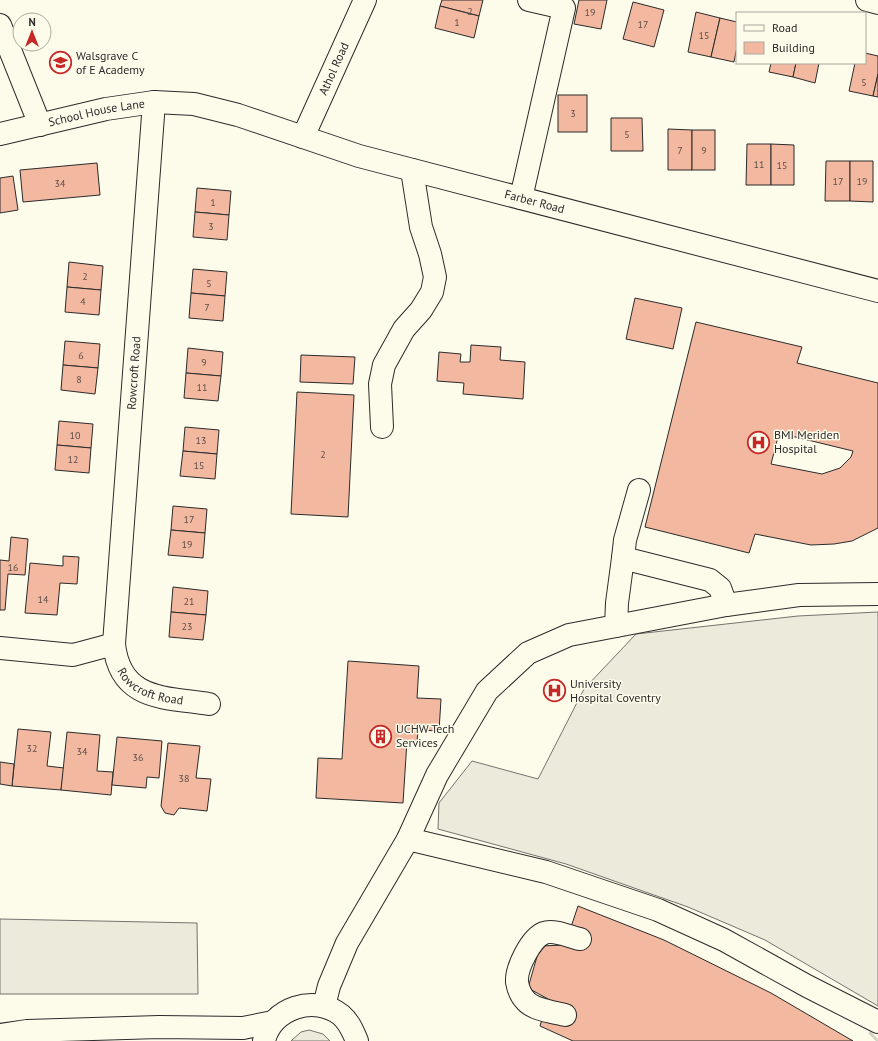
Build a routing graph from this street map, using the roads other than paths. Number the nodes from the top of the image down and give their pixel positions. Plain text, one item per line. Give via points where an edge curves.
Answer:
1 (365, 0) edge
2 (529, 0) edge
3 (866, 0) edge
4 (878, 3) edge
5 (0, 25) edge
6 (154, 102) junction
7 (194, 104) joint
8 (40, 125) junction
9 (0, 134) edge
10 (303, 137) junction
11 (412, 170) junction
12 (521, 198) junction
13 (878, 291) edge
14 (382, 428) dead end
15 (639, 490) dead end
16 (623, 558) junction
17 (878, 594) edge
18 (726, 605) junction
19 (616, 626) junction
20 (114, 644) junction
21 (0, 648) edge
22 (209, 704) dead end
23 (408, 839) junction
24 (580, 939) dead end
25 (324, 1006) junction
26 (565, 1015) dead end
27 (273, 1022) junction
28 (878, 1022) edge
29 (0, 1035) edge
30 (264, 1041) edge
31 (357, 1041) edge

1 - 10 street, Athol Road
2 - 12 street via 564,8
3 - 4 street
5 - 8 street
6 - 7 street, School House Lane
6 - 8 street, School House Lane via 106,109
6 - 20 street, Rowcroft Road
7 - 10 street, Farber Road via 238,115
8 - 9 street, School House Lane
10 - 11 street, Farber Road
11 - 12 street, Farber Road
11 - 14 street via 421,227 435,277 432,292 421,310 404,329 384,365 380,384
12 - 13 street, Farber Road
15 - 16 street via 625,540
16 - 18 street via 710,580 720,588
16 - 19 street
17 - 18 street via 799,595
18 - 19 street
19 - 23 street via 569,635 528,653 487,691 436,775
20 - 21 street, Rowcroft Road via 73,655
20 - 22 street, Rowcroft Road via 122,674 133,685 149,695
23 - 25 street via 347,943 329,986
23 - 28 street via 546,872 658,910 724,940
24 - 26 street via 545,932 526,950 517,980 519,992 526,1002
25 - 27 street via 304,1005 287,1011
25 - 31 street via 340,1015 352,1027
27 - 29 street via 243,1028 159,1027 28,1031
27 - 30 street

